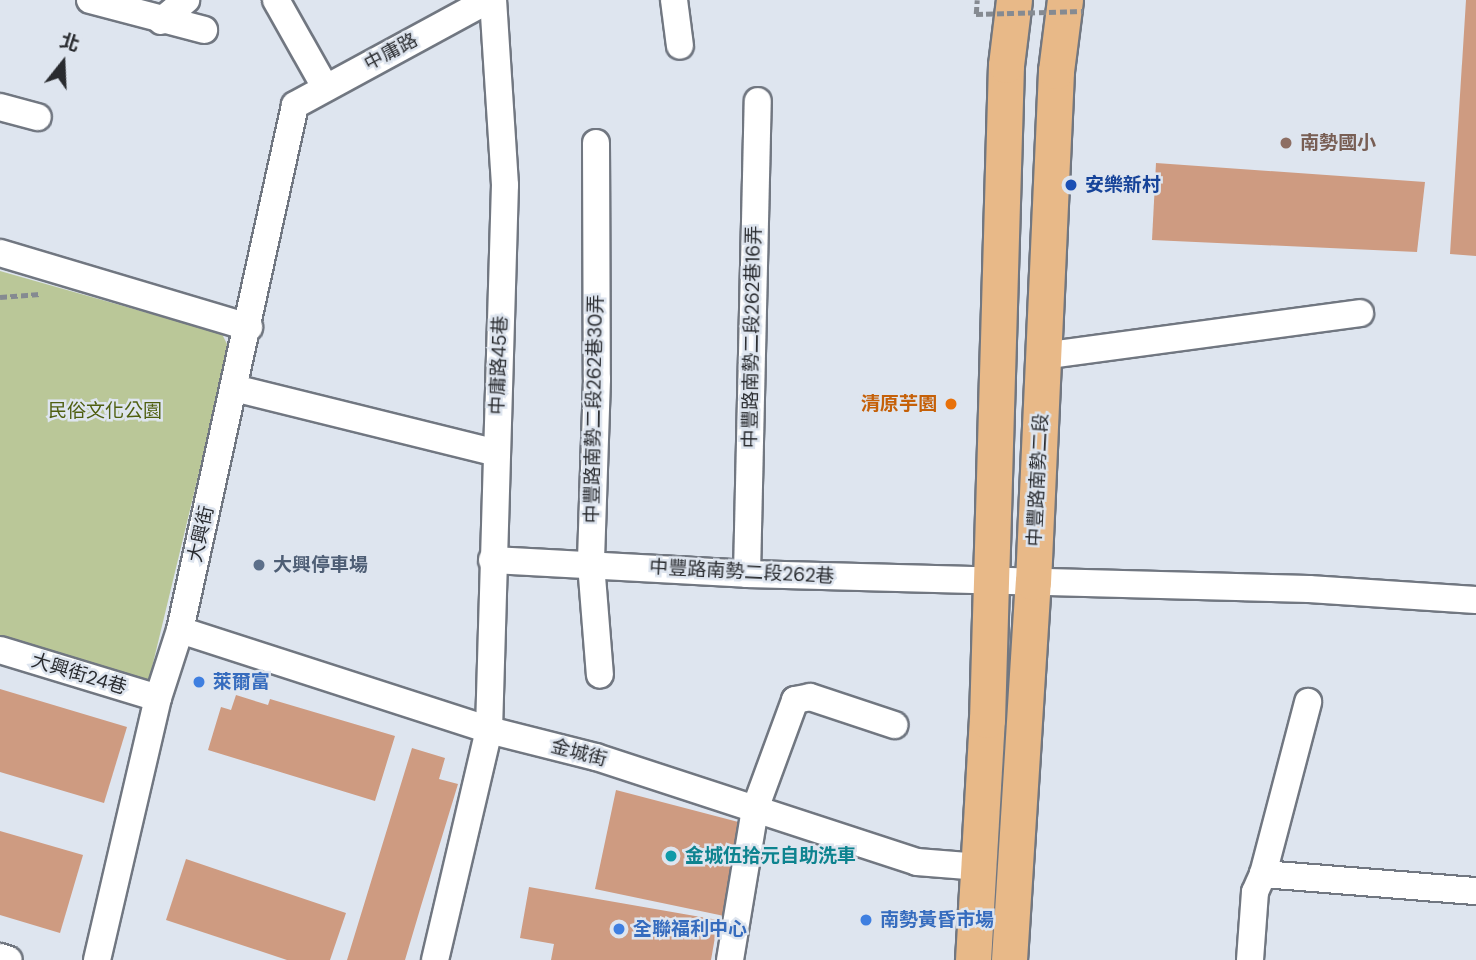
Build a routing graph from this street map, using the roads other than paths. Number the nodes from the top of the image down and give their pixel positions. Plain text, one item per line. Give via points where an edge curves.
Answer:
1 (90, 0) edge
2 (186, 0) edge
3 (276, 0) edge
4 (491, 0) edge
5 (674, 0) edge
6 (1014, 0) edge
7 (1074, 5) edge
8 (161, 21) junction
9 (204, 30) dead end
10 (680, 46) dead end
11 (325, 87) junction
12 (758, 101) dead end
13 (295, 105) joint
14 (0, 107) edge
15 (38, 117) dead end
16 (596, 143) dead end
17 (0, 253) edge
18 (1360, 313) dead end
19 (249, 327) junction
20 (1043, 356) junction
21 (234, 387) junction
22 (496, 453) junction
23 (492, 560) junction
24 (591, 564) junction
25 (747, 574) junction
26 (991, 581) junction
27 (1033, 582) junction
28 (1476, 600) edge
29 (180, 631) junction
30 (0, 650) edge
31 (600, 675) dead end
32 (158, 698) junction
33 (1308, 702) dead end
34 (894, 725) dead end
35 (489, 730) junction
36 (755, 809) junction
37 (980, 867) junction
38 (1263, 874) junction
39 (1476, 891) edge
40 (0, 957) edge
41 (9, 960) edge
42 (97, 960) edge
43 (435, 960) edge
44 (730, 960) edge
45 (974, 960) edge
46 (1010, 960) edge
47 (1250, 960) edge

1 - 8 street
2 - 8 street
3 - 11 street
4 - 11 street, 中庸路
4 - 22 street, 中庸路45巷 via 505,185
5 - 10 street
6 - 26 main road via 1006,65
7 - 20 main road, 中豐路南勢二段 via 1056,71
8 - 9 street
11 - 13 street, 中庸路
12 - 25 street, 中豐路南勢二段262巷16弄
13 - 19 street, 大興街
14 - 15 street
16 - 24 street, 中豐路南勢二段262巷30弄 via 597,379
17 - 19 street
18 - 20 street
19 - 21 street, 大興街
20 - 27 main road, 中豐路南勢二段
21 - 22 street
21 - 29 street, 大興街
22 - 23 street, 中庸路45巷
23 - 24 street, 中豐路南勢二段262巷
23 - 35 street, 中庸路45巷
24 - 25 street, 中豐路南勢二段262巷
24 - 31 street, 中豐路南勢二段262巷30弄
25 - 26 street, 中豐路南勢二段262巷
26 - 27 street, 中豐路南勢二段262巷
26 - 37 main road
27 - 28 street, 中豐路南勢二段262巷 via 1309,589
27 - 46 main road, 中豐路南勢二段
29 - 32 street, 大興街
29 - 35 street, 金城街
30 - 32 street, 大興街24巷
32 - 42 street, 大興街
33 - 38 street
34 - 36 street via 810,696 795,700
35 - 36 street, 金城街 via 596,757
35 - 43 street, 中庸路45巷
36 - 37 street, 金城街 via 917,862
36 - 44 street
37 - 45 main road
38 - 39 street
38 - 47 street via 1255,892
40 - 41 street

